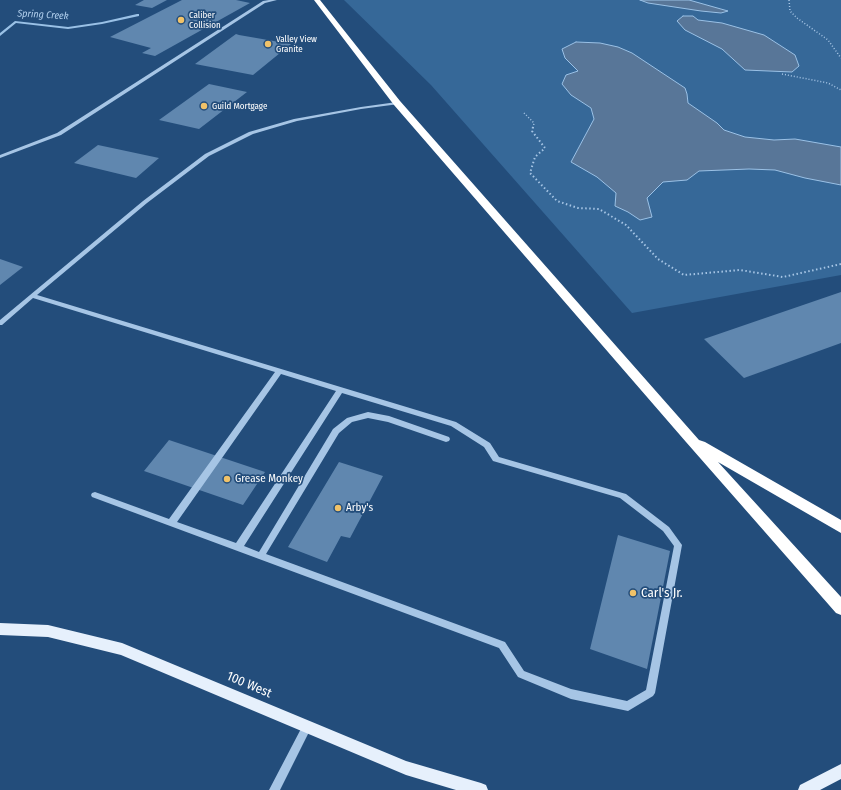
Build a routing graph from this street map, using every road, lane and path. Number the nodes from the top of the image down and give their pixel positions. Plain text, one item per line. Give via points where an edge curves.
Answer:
1 (275, 0) edge
2 (317, 0) edge
3 (789, 0) edge
4 (841, 58) edge
5 (782, 74) dead end
6 (841, 90) edge
7 (398, 103) junction
8 (524, 114) dead end
9 (0, 157) edge
10 (841, 264) edge
11 (32, 296) junction
12 (0, 323) edge
13 (279, 372) junction
14 (340, 391) junction
15 (446, 439) dead end
16 (690, 439) junction
17 (95, 495) dead end
18 (171, 523) junction
19 (841, 527) edge
20 (238, 548) junction
21 (261, 556) junction
22 (841, 608) edge
23 (0, 629) edge
24 (307, 726) junction
25 (841, 771) edge
26 (274, 790) edge
27 (481, 790) edge
28 (805, 790) edge

1 - 9 street via 264,2 59,134
2 - 7 highway
3 - 4 path via 790,11 828,40
5 - 6 path via 828,83
7 - 11 street via 296,120 250,134 207,155 145,202
7 - 16 highway
8 - 10 path via 534,123 532,131 545,148 535,158 530,173 557,201 578,208 599,209 626,225 658,259 684,275 740,270 783,277
11 - 12 street
11 - 13 street
13 - 14 street
13 - 18 street
14 - 20 street
14 - 21 street via 453,424 487,445 496,459 623,496 666,529 678,545 650,693 628,706 571,694 521,674 502,645
15 - 21 street via 368,415 350,420 336,431
16 - 19 highway
16 - 22 highway
17 - 18 street
18 - 20 street
20 - 21 street
23 - 24 main road, 100 West via 48,632 122,649
24 - 26 street
24 - 27 main road, 100 West via 406,768
25 - 28 main road

